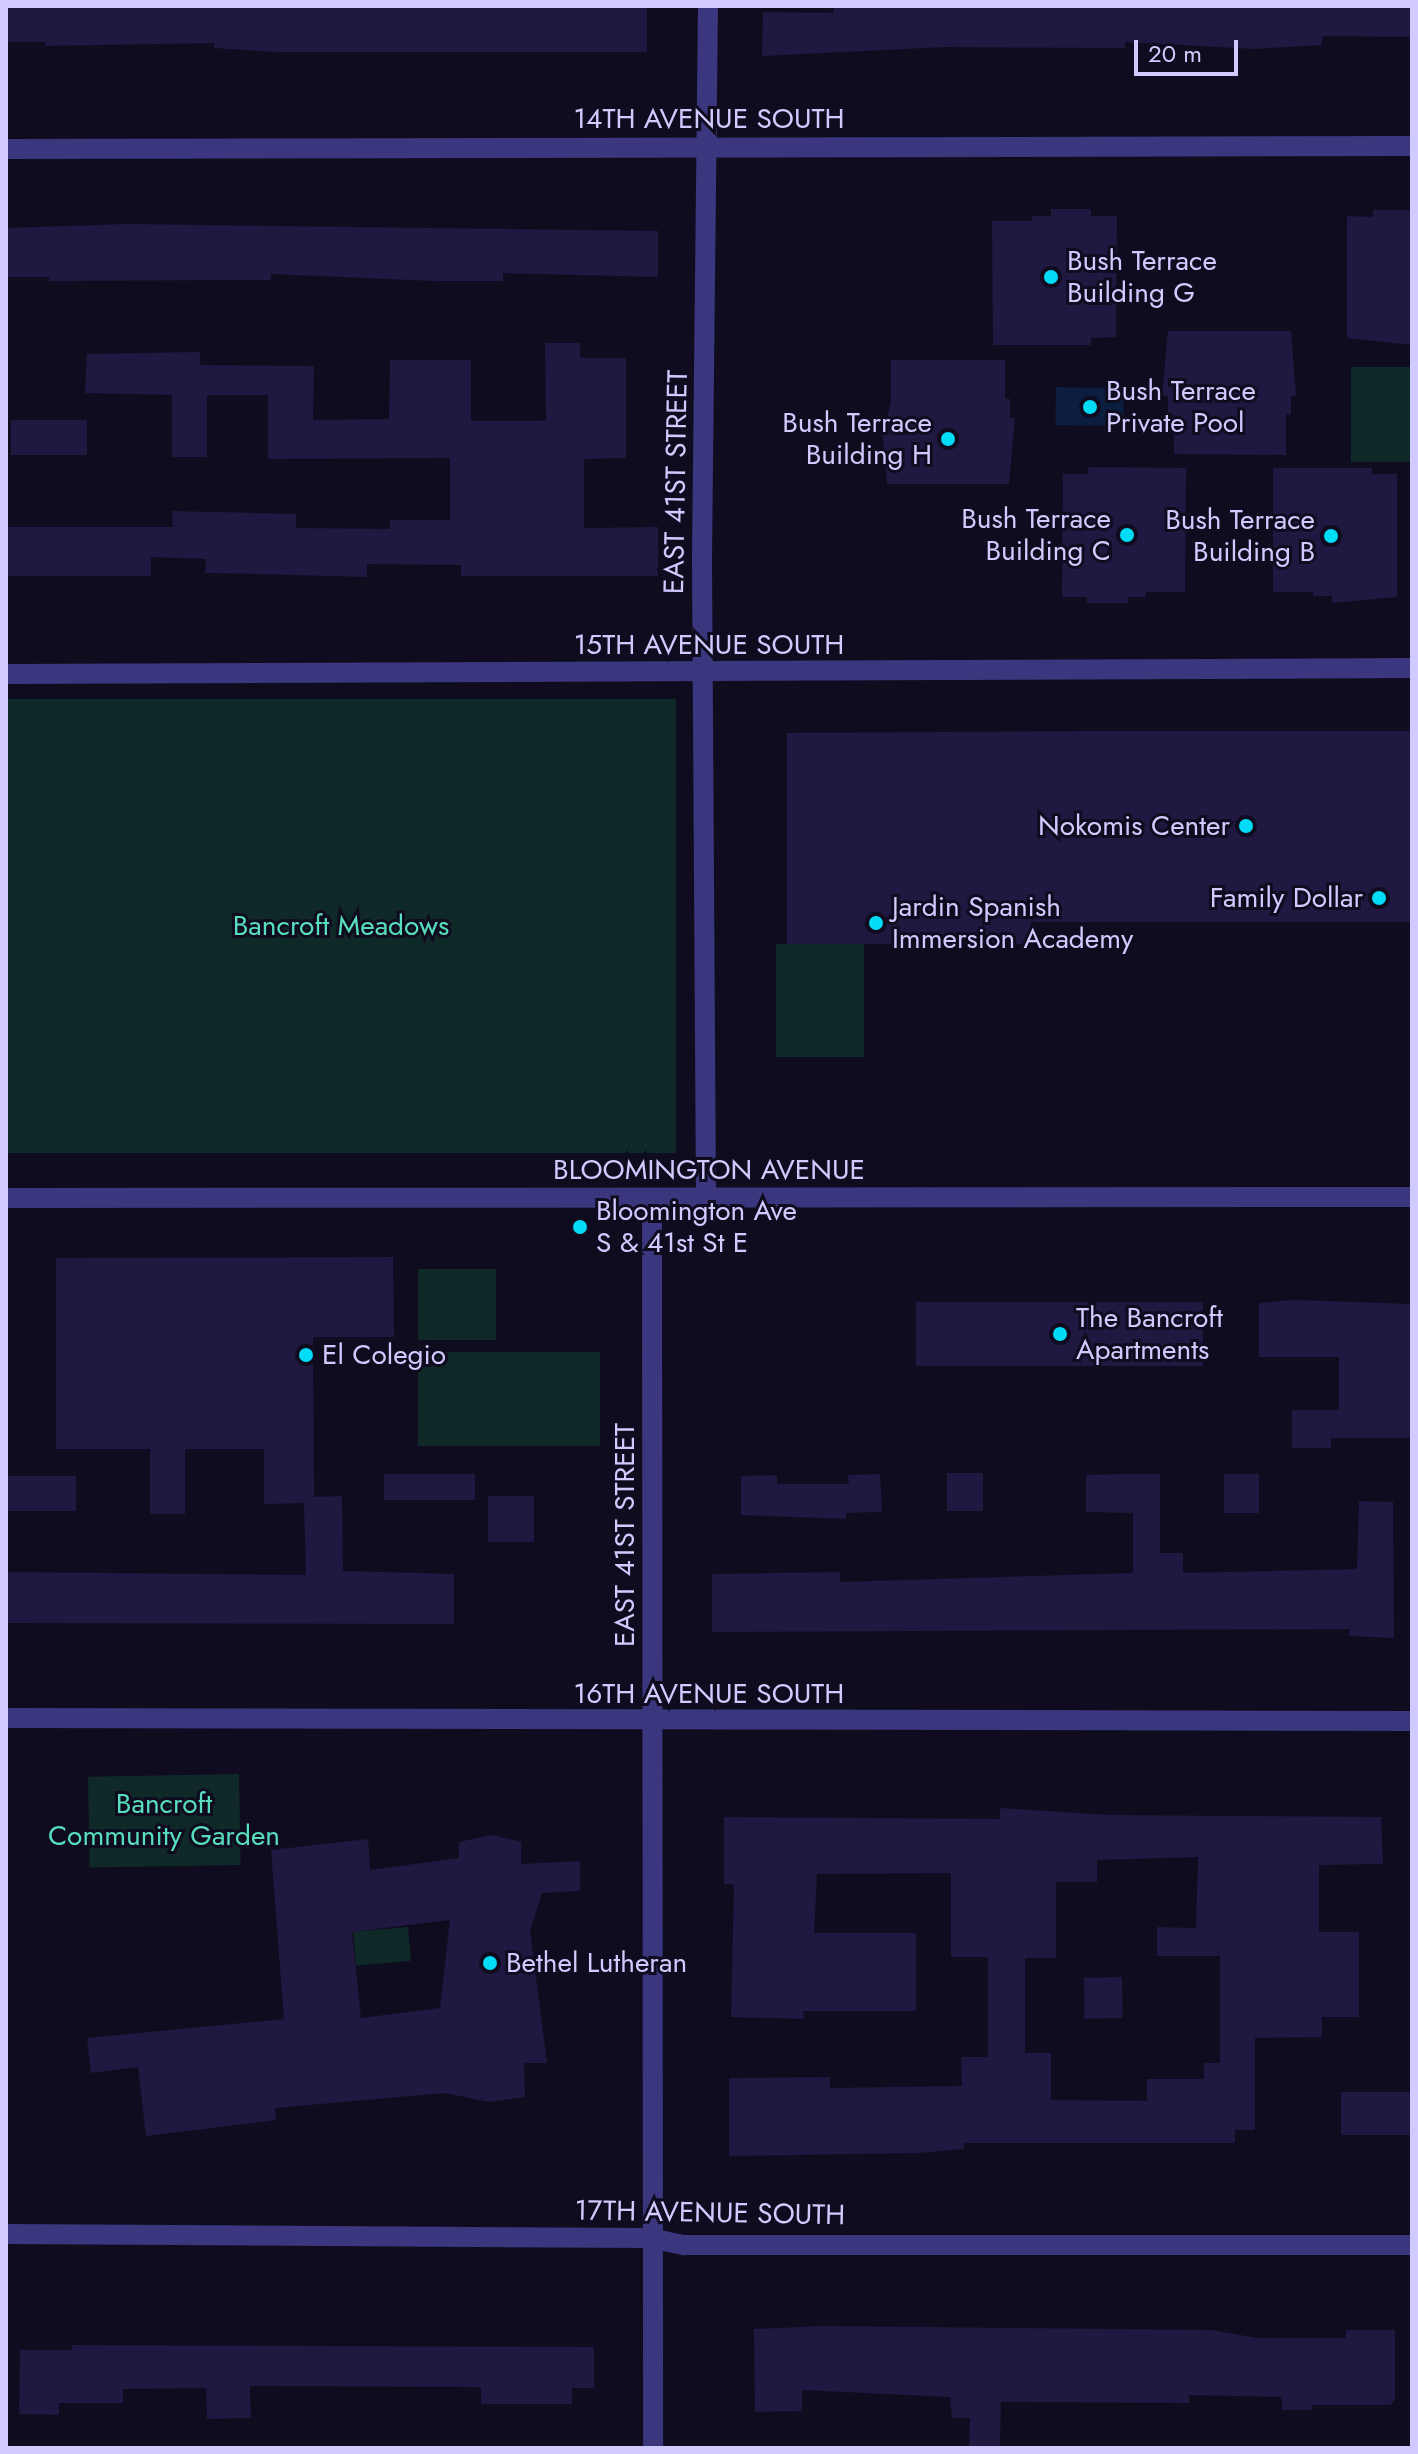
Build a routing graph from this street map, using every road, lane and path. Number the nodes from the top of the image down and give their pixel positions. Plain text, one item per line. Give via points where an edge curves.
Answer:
1 (708, 6) edge
2 (1412, 146) edge
3 (709, 148) junction
4 (6, 149) edge
5 (1412, 668) edge
6 (6, 674) edge
7 (703, 674) junction
8 (1412, 1197) edge
9 (6, 1198) edge
10 (706, 1198) junction
11 (652, 1199) junction
12 (6, 1718) edge
13 (1412, 1721) edge
14 (651, 1722) junction
15 (6, 2234) edge
16 (650, 2238) junction
17 (1412, 2245) edge
18 (653, 2448) edge

1 - 3 street, EAST 41ST STREET
2 - 3 street, 14TH AVENUE SOUTH
3 - 4 street, 14TH AVENUE SOUTH
3 - 7 street, EAST 41ST STREET
5 - 7 street, 15TH AVENUE SOUTH
6 - 7 street, 15TH AVENUE SOUTH
7 - 10 street, EAST 41ST STREET
8 - 10 street, BLOOMINGTON AVENUE
9 - 11 street, BLOOMINGTON AVENUE
10 - 11 street, BLOOMINGTON AVENUE
11 - 14 street, EAST 41ST STREET
12 - 14 street, 16TH AVENUE SOUTH
13 - 14 street, 16TH AVENUE SOUTH
14 - 16 street, EAST 41ST STREET
15 - 16 street, 17TH AVENUE SOUTH
16 - 17 street, 17TH AVENUE SOUTH via 684,2245
16 - 18 street, EAST 41ST STREET

